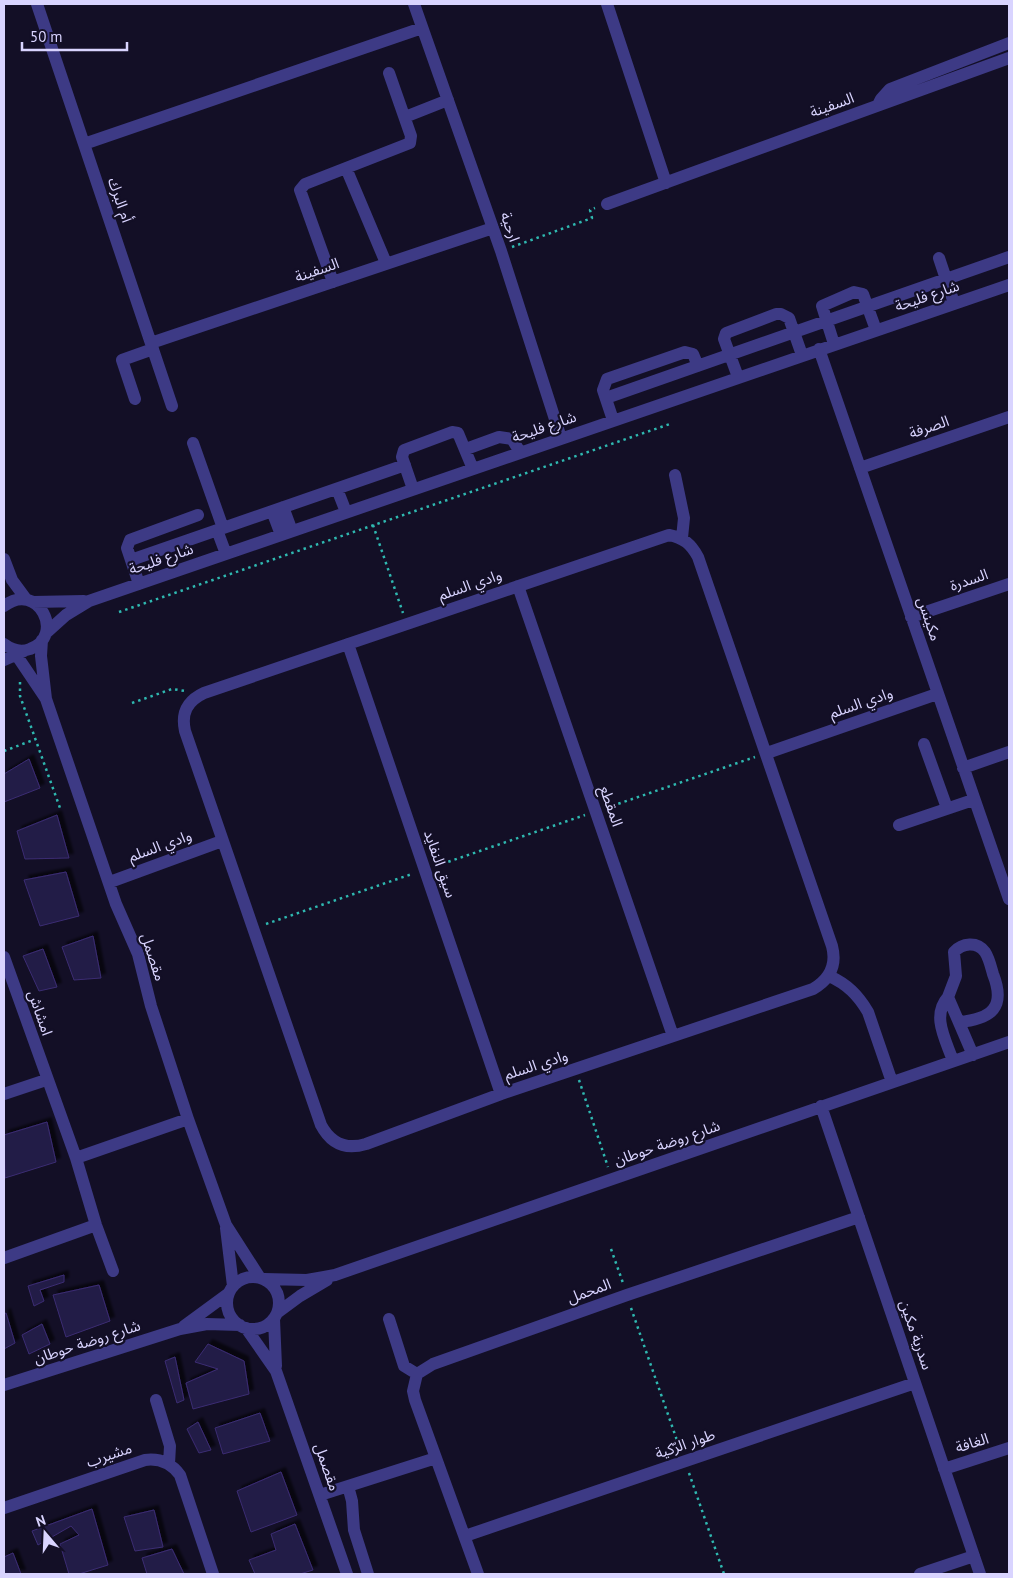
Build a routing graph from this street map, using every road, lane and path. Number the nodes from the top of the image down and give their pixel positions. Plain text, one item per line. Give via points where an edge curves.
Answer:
1 (37, 4) edge
2 (414, 4) edge
3 (607, 4) edge
4 (422, 28) junction
5 (1009, 43) edge
6 (1009, 58) edge
7 (389, 73) dead end
8 (448, 100) junction
9 (878, 106) junction
10 (405, 116) junction
11 (84, 144) junction
12 (346, 168) junction
13 (666, 183) junction
14 (607, 204) joint
15 (493, 228) junction
16 (501, 251) junction
17 (939, 258) dead end
18 (1009, 258) edge
19 (386, 264) junction
20 (946, 280) junction
21 (333, 282) junction
22 (1009, 285) edge
23 (954, 304) junction
24 (868, 308) junction
25 (826, 322) junction
26 (876, 330) junction
27 (795, 333) junction
28 (834, 344) junction
29 (152, 346) junction
30 (819, 349) junction
31 (802, 355) junction
32 (730, 356) junction
33 (698, 366) junction
34 (738, 377) junction
35 (606, 398) junction
36 (135, 399) dead end
37 (172, 406) dead end
38 (1009, 417) edge
39 (613, 420) junction
40 (670, 424) dead end
41 (561, 438) junction
42 (193, 443) dead end
43 (466, 449) junction
44 (520, 452) junction
45 (405, 465) junction
46 (473, 468) junction
47 (860, 468) junction
48 (675, 475) dead end
49 (337, 489) junction
50 (413, 489) junction
51 (278, 509) junction
52 (346, 512) junction
53 (198, 516) dead end
54 (373, 525) junction
55 (220, 529) junction
56 (286, 533) junction
57 (682, 538) junction
58 (226, 554) junction
59 (4, 560) edge
60 (131, 560) junction
61 (139, 584) junction
62 (1009, 584) edge
63 (518, 586) junction
64 (30, 601) junction
65 (89, 601) junction
66 (4, 606) edge
67 (118, 612) dead end
68 (911, 617) junction
69 (407, 624) junction
70 (44, 636) junction
71 (348, 644) junction
72 (11, 649) edge
73 (4, 660) edge
74 (27, 670) junction
75 (937, 694) junction
76 (195, 697) junction
77 (46, 699) junction
78 (132, 703) dead end
79 (36, 739) junction
80 (924, 744) dead end
81 (4, 750) edge
82 (1009, 752) edge
83 (767, 753) junction
84 (963, 768) junction
85 (973, 800) junction
86 (60, 808) dead end
87 (947, 808) junction
88 (596, 812) junction
89 (899, 825) dead end
90 (222, 841) junction
91 (425, 870) junction
92 (110, 882) junction
93 (1009, 900) edge
94 (253, 929) junction
95 (4, 957) edge
96 (829, 976) junction
97 (948, 997) junction
98 (959, 1022) junction
99 (673, 1036) junction
100 (1009, 1042) edge
101 (973, 1055) junction
102 (953, 1061) junction
103 (576, 1069) junction
104 (46, 1080) junction
105 (892, 1082) junction
106 (4, 1094) edge
107 (501, 1094) junction
108 (820, 1106) junction
109 (188, 1119) junction
110 (76, 1158) junction
111 (612, 1179) junction
112 (858, 1217) junction
113 (96, 1225) junction
114 (226, 1225) junction
115 (611, 1250) dead end
116 (4, 1258) edge
117 (113, 1270) dead end
118 (335, 1275) junction
119 (262, 1278) junction
120 (231, 1290) junction
121 (627, 1295) junction
122 (276, 1316) junction
123 (389, 1319) dead end
124 (243, 1327) junction
125 (180, 1329) junction
126 (276, 1371) junction
127 (418, 1374) junction
128 (915, 1383) junction
129 (4, 1385) edge
130 (156, 1400) dead end
131 (1009, 1448) edge
132 (436, 1458) junction
133 (685, 1462) junction
134 (169, 1464) junction
135 (944, 1469) junction
136 (348, 1486) junction
137 (320, 1495) junction
138 (4, 1508) edge
139 (465, 1536) junction
140 (974, 1556) junction
141 (213, 1574) edge
142 (347, 1574) edge
143 (368, 1574) edge
144 (478, 1574) edge
145 (724, 1574) edge
146 (920, 1574) edge
147 (980, 1574) edge

1 - 11 street, أم البرك
2 - 4 street, ارحية
3 - 13 street
4 - 8 street, ارحية
4 - 11 street
5 - 9 street via 890,89
6 - 9 street, السفينة
7 - 10 street
8 - 10 street
8 - 15 street, ارحية
9 - 13 street, السفينة
10 - 12 street via 410,143
11 - 29 street, أم البرك
12 - 19 street
12 - 21 street via 305,184 300,190
13 - 14 street, السفينة
14 - 16 path via 590,210 592,218
15 - 16 street, ارحية
15 - 19 street, السفينة
16 - 41 street, ارحية
17 - 20 street
18 - 20 street
19 - 21 street, السفينة
20 - 23 street
20 - 24 street
21 - 29 street, السفينة
22 - 23 street, شارع فليحة
23 - 26 street, شارع فليحة
24 - 25 street
24 - 25 street via 863,294 854,292 823,304 821,308
24 - 26 street
25 - 27 street
25 - 28 street
26 - 28 street, شارع فليحة
27 - 31 street
27 - 32 street
27 - 32 street via 789,318 776,314 726,333 724,339
28 - 30 street, شارع فليحة
29 - 36 street, السفينة via 122,360
29 - 37 street, أم البرك
30 - 31 street, شارع فليحة
30 - 47 street, مكينس
31 - 34 street, شارع فليحة
32 - 33 street
32 - 34 street
33 - 35 street
33 - 35 street via 694,354 688,352 629,371 604,382
34 - 39 street, شارع فليحة
35 - 39 street
38 - 47 street, الصرفة
39 - 41 street, شارع فليحة
40 - 54 path
41 - 44 street, شارع فليحة
42 - 55 street
43 - 44 street via 503,436 512,439
43 - 45 street via 460,435 452,432 407,448 402,454
43 - 46 street
44 - 46 street, شارع فليحة
45 - 49 street
45 - 50 street
46 - 50 street, شارع فليحة
47 - 68 street, مكينس
48 - 57 street via 684,518
49 - 51 street
49 - 52 street
50 - 52 street, شارع فليحة
51 - 55 street
51 - 56 street
52 - 56 street, شارع فليحة
53 - 60 street via 132,538 127,545
54 - 67 path
54 - 69 path
55 - 58 street
55 - 60 street
56 - 58 street, شارع فليحة
57 - 63 street, وادي السلم via 669,535 656,538
57 - 83 street via 692,546 698,558
58 - 61 street, شارع فليحة
59 - 64 street via 16,587
60 - 61 street
61 - 65 street, شارع فليحة
62 - 68 street, السدرة
63 - 69 street, وادي السلم
63 - 88 street, المقطع
64 - 65 street, شارع فليحة
64 - 66 street, شارع فليحة via 11,601
64 - 70 street, مقصمل via 44,612 47,626
65 - 70 street, شارع فليحة via 66,615
68 - 75 street, مكينس
69 - 71 street, وادي السلم
70 - 72 street, شارع فليحة
70 - 77 street, مقصمل via 41,656
71 - 76 street, وادي السلم
71 - 91 street, سيق النفايد
72 - 73 street, شارع فليحة
72 - 74 street, مقصمل
74 - 77 street, مقصمل
74 - 79 path via 19,687
75 - 83 street, وادي السلم
75 - 84 street, مكينس
76 - 78 path via 172,689
76 - 90 street, وادي السلم via 188,704 183,721
77 - 92 street, مقصمل
79 - 81 path
79 - 86 path
80 - 87 street
82 - 84 street
83 - 88 path
83 - 96 street via 835,956
84 - 85 street, مكينس
85 - 87 street
85 - 93 street, مكينس
87 - 89 street
88 - 91 path
88 - 99 street, المقطع
90 - 92 street, وادي السلم
90 - 94 street, وادي السلم
91 - 94 path
91 - 107 street, سيق النفايد
92 - 109 street, مقصمل via 138,954 151,1006
94 - 107 street, وادي السلم via 321,1125 334,1142 356,1147
95 - 104 street, امشاش
96 - 99 street, وادي السلم via 813,989
96 - 105 street via 848,987 868,1012
97 - 98 street
97 - 98 street via 956,976 954,952 965,944 976,945 984,951 999,995 988,1016
97 - 102 street via 939,1009 939,1018
98 - 101 street
99 - 103 street, وادي السلم
100 - 101 street, شارع روضة حوطان
101 - 102 street, شارع روضة حوطان
102 - 105 street, شارع روضة حوطان
103 - 107 street, وادي السلم
103 - 111 path
104 - 106 street
104 - 110 street, امشاش
105 - 108 street, شارع روضة حوطان
108 - 111 street, شارع روضة حوطان
108 - 112 street, سدرية مكين
109 - 110 street
109 - 114 street, مقصمل
110 - 113 street, امشاش
111 - 118 street, شارع روضة حوطان
112 - 121 street, المحمل
112 - 128 street, سدرية مكين
113 - 116 street
113 - 117 street, امشاش
114 - 119 street, مقصمل
114 - 120 street, مقصمل
115 - 121 path
118 - 119 street, شارع روضة حوطان via 307,1280
118 - 122 street, شارع روضة حوطان via 300,1296
119 - 120 street via 246,1278
119 - 122 street via 276,1290 280,1306
120 - 124 street via 227,1307
120 - 125 street, شارع روضة حوطان
121 - 127 street, المحمل via 433,1364
121 - 133 path
122 - 124 street via 261,1328
122 - 126 street, مقصمل
123 - 127 street via 404,1366
124 - 125 street, شارع روضة حوطان via 207,1324
124 - 126 street, مقصمل
125 - 129 street, شارع روضة حوطان
126 - 137 street, مقصمل
127 - 132 street via 413,1391
128 - 133 street, طوار الرّكية
128 - 135 street, سدرية مكين
130 - 134 street via 170,1446
131 - 135 street, الغافة
132 - 136 street
132 - 139 street
133 - 139 street, طوار الرّكية
133 - 145 path
134 - 138 street, مشيرب via 161,1460 145,1460
134 - 141 street via 180,1476
135 - 140 street, سدرية مكين
136 - 137 street
136 - 143 street via 354,1530
137 - 142 street, مقصمل
139 - 144 street
140 - 146 street
140 - 147 street, سدرية مكين

